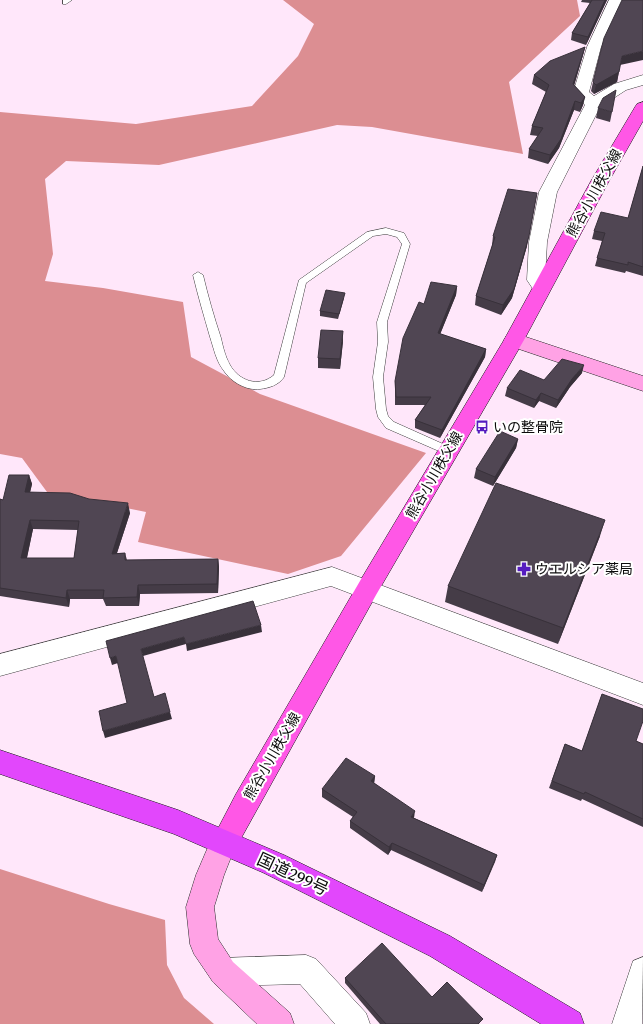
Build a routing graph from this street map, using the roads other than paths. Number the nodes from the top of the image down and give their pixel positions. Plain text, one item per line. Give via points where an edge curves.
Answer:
1 (616, 0) edge
2 (643, 80) edge
3 (593, 104) junction
4 (643, 107) edge
5 (198, 275) dead end
6 (542, 288) junction
7 (514, 340) junction
8 (643, 384) edge
9 (448, 451) junction
10 (368, 588) junction
11 (0, 665) edge
12 (643, 694) edge
13 (0, 762) edge
14 (224, 842) junction
15 (643, 971) edge
16 (223, 972) junction
17 (279, 1024) edge
18 (355, 1024) edge
19 (569, 1024) edge
20 (627, 1024) edge

1 - 3 street via 594,47 581,93
2 - 3 street via 620,87
3 - 6 street via 548,192 538,242 536,280
4 - 6 main road, 熊谷小川秩父線
5 - 9 lane via 203,300 228,370 246,384 265,385 273,383 279,377 302,282 370,234 390,231 398,234 405,239 406,244 382,322 383,342 378,377 381,409 383,417 390,425
6 - 7 main road, 熊谷小川秩父線
7 - 8 street
7 - 9 main road, 熊谷小川秩父線
9 - 10 main road, 熊谷小川秩父線
10 - 11 street via 332,576
10 - 12 street
10 - 14 main road, 熊谷小川秩父線
13 - 14 highway, 国道299号 via 178,823
14 - 16 street via 200,907 204,944
14 - 19 highway, 国道299号 via 440,946
15 - 20 street
16 - 17 street
16 - 18 street via 306,970

